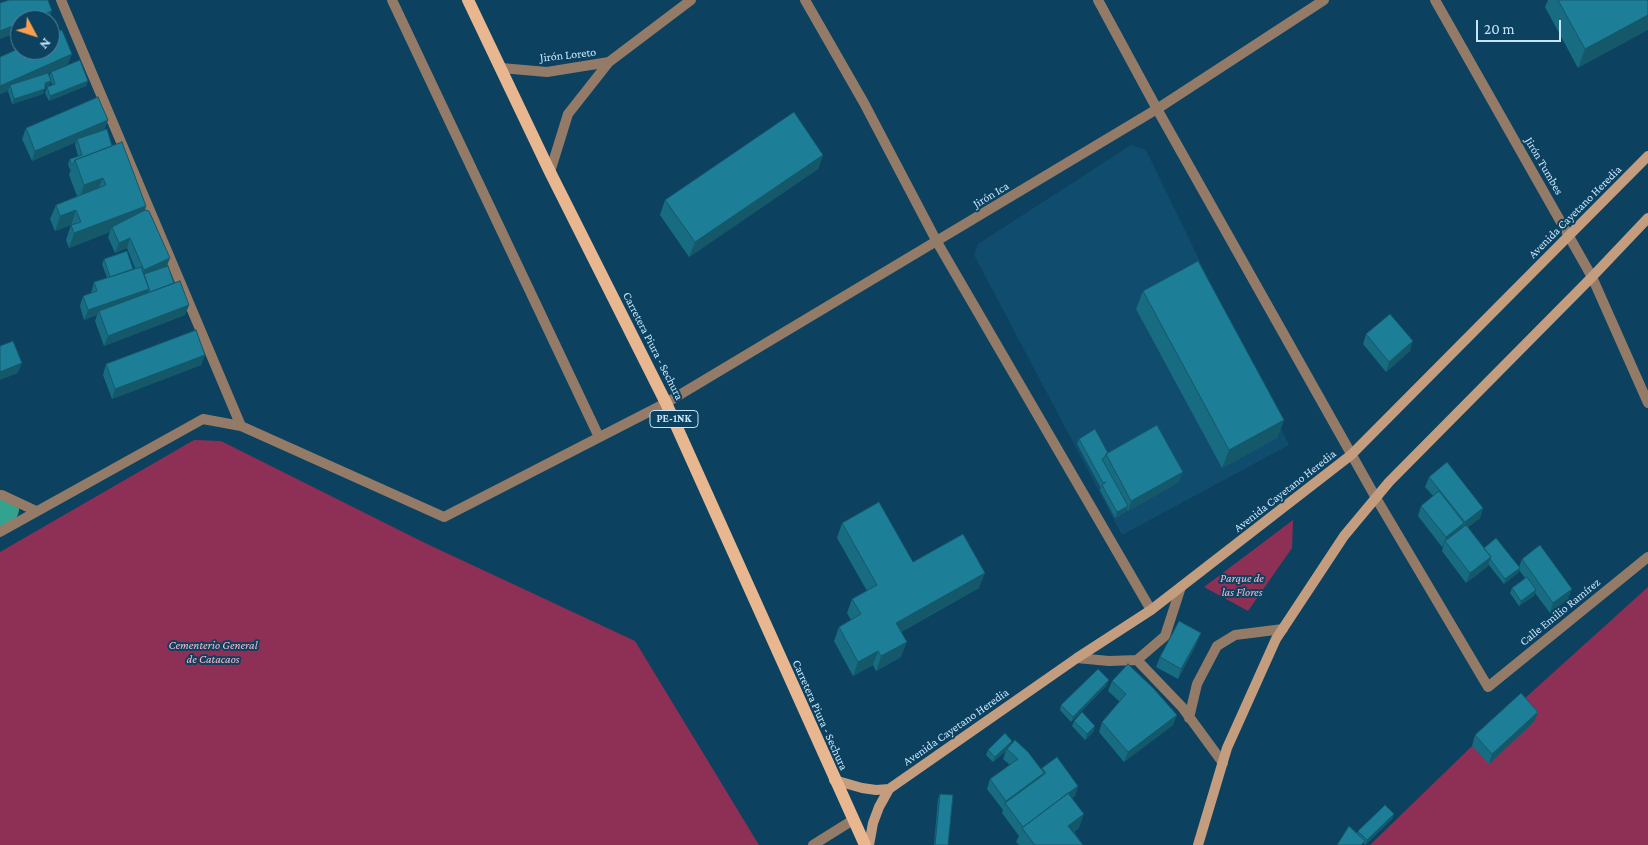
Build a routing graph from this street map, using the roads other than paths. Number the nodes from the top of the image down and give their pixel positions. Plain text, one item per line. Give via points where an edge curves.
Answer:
1 (62, 0) edge
2 (392, 0) edge
3 (468, 0) edge
4 (690, 0) edge
5 (804, 0) edge
6 (1098, 0) edge
7 (1324, 0) edge
8 (1435, 0) edge
9 (609, 62) junction
10 (501, 68) junction
11 (1157, 109) junction
12 (1648, 156) edge
13 (550, 172) junction
14 (1648, 218) edge
15 (1569, 235) junction
16 (937, 242) junction
17 (1592, 277) junction
18 (666, 403) junction
19 (1648, 403) edge
20 (241, 426) junction
21 (599, 437) junction
22 (1351, 455) junction
23 (0, 495) edge
24 (1376, 498) junction
25 (36, 511) junction
26 (0, 532) edge
27 (1648, 557) edge
28 (1181, 587) junction
29 (1151, 610) junction
30 (1283, 629) junction
31 (1077, 658) junction
32 (1137, 660) junction
33 (1189, 718) junction
34 (1223, 762) junction
35 (834, 780) junction
36 (889, 790) junction
37 (853, 820) junction
38 (813, 845) edge
39 (864, 845) edge
40 (869, 845) edge
41 (1198, 845) edge

1 - 20 street
2 - 21 street
3 - 10 main road, Carretera Piura - Sechura / PE-1NK
4 - 9 street, Jirón Loreto
5 - 16 street via 864,103
6 - 11 street
7 - 11 street, Jirón Ica
8 - 15 street, Jirón Tumbes
9 - 10 street, Jirón Loreto via 547,72
9 - 13 street, Jirón Loreto via 568,114
10 - 13 main road, Carretera Piura - Sechura / PE-1NK
11 - 16 street, Jirón Ica
11 - 22 street
12 - 15 main road, Avenida Cayetano Heredia
13 - 18 main road, Carretera Piura - Sechura / PE-1NK
14 - 17 main road
15 - 17 street, Jirón Tumbes
15 - 22 main road, Avenida Cayetano Heredia
16 - 18 street, Jirón Ica
16 - 29 street
17 - 19 street, Jirón Tumbes
17 - 24 main road via 1388,482
18 - 21 street, Jirón Ica
18 - 35 main road, Carretera Piura - Sechura / PE-1NK
20 - 21 street, Jirón Ica via 444,517
20 - 25 street via 203,419
22 - 24 street
22 - 28 main road, Avenida Cayetano Heredia
23 - 25 street
24 - 27 street, Calle Emilio Ramírez via 1488,687
24 - 30 main road via 1344,536
25 - 26 street
28 - 29 main road, Avenida Cayetano Heredia
28 - 32 street via 1165,636
29 - 31 main road, Avenida Cayetano Heredia
30 - 33 street via 1235,634 1217,646 1197,684
30 - 34 main road via 1276,638
31 - 32 street
31 - 36 main road, Avenida Cayetano Heredia
32 - 33 street
33 - 34 street
34 - 41 main road
35 - 36 main road via 862,788
35 - 37 main road, Carretera Piura - Sechura / PE-1NK
36 - 40 main road, Avenida Cayetano Heredia via 873,823
37 - 38 street
37 - 39 main road, Carretera Piura - Sechura / PE-1NK

